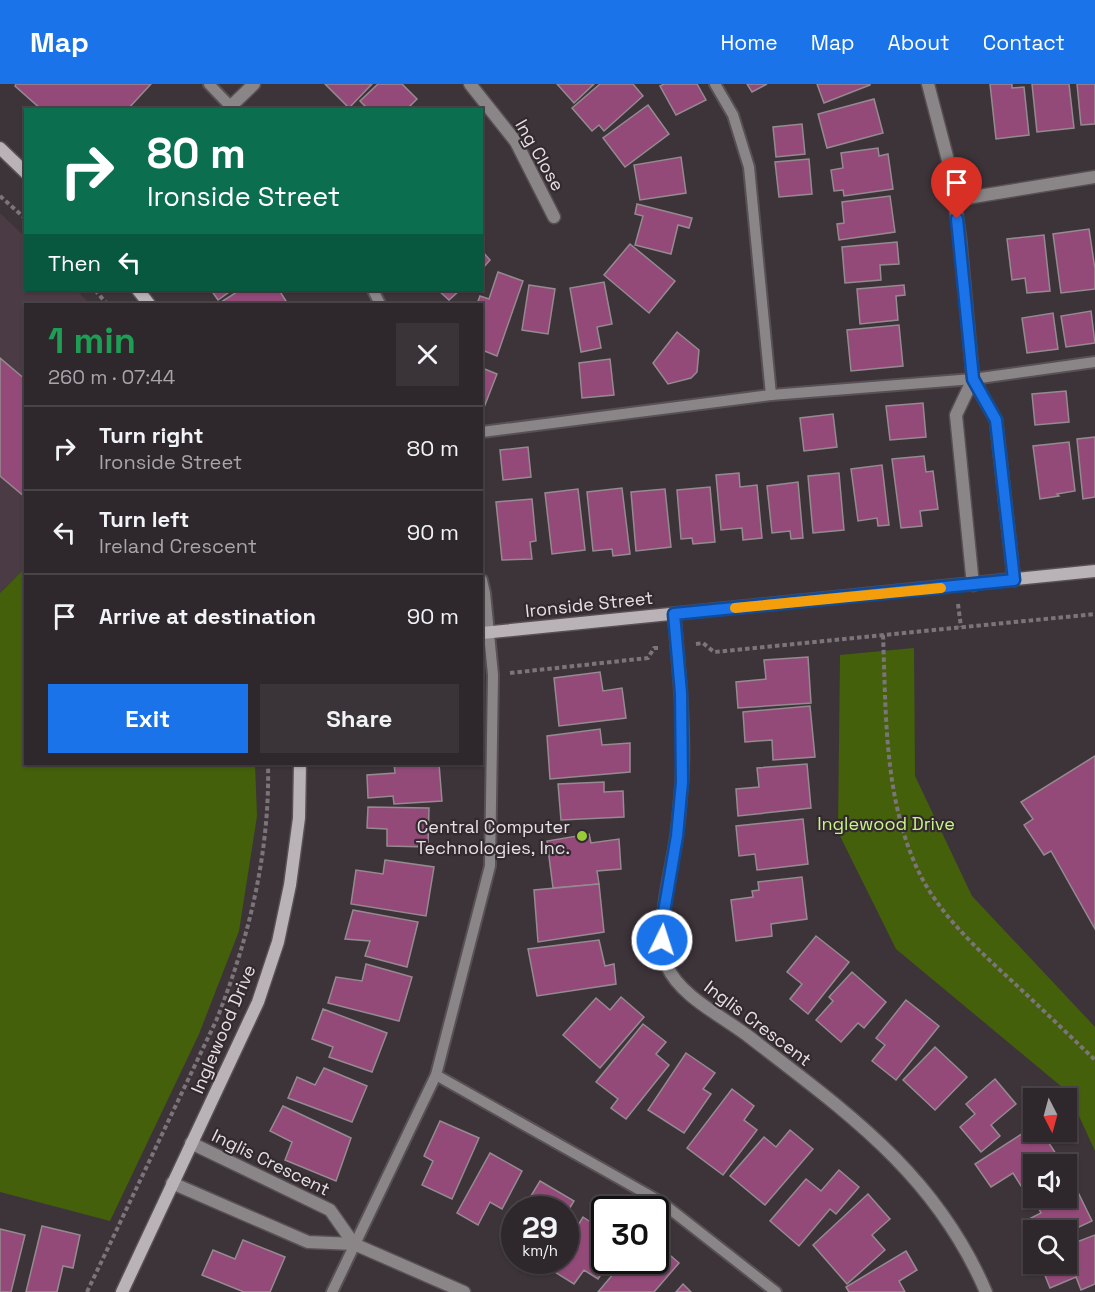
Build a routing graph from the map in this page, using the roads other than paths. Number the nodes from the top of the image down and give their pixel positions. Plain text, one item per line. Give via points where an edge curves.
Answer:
1 (209, 84) edge
2 (254, 84) edge
3 (470, 84) edge
4 (715, 84) edge
5 (928, 84) edge
6 (231, 108) edge
7 (0, 148) edge
8 (24, 171) edge
9 (1095, 177) edge
10 (954, 200) junction
11 (554, 217) dead end
12 (139, 291) edge
13 (148, 303) edge
14 (1095, 362) edge
15 (973, 379) junction
16 (771, 395) junction
17 (483, 432) edge
18 (1095, 571) edge
19 (1014, 580) junction
20 (483, 584) edge
21 (974, 585) junction
22 (674, 614) junction
23 (485, 633) edge
24 (300, 765) edge
25 (436, 1075) junction
26 (191, 1143) junction
27 (172, 1183) junction
28 (354, 1244) junction
29 (122, 1292) edge
30 (332, 1292) edge
31 (464, 1292) edge
32 (776, 1292) edge
33 (986, 1292) edge

1 - 6 lane
2 - 6 street
3 - 11 street, Ing Close via 516,142
4 - 16 lane via 733,115 749,167
5 - 10 street via 943,137
7 - 8 street
9 - 10 street
10 - 15 street
12 - 13 street
14 - 15 lane
15 - 16 lane
15 - 19 street via 996,420
15 - 21 street via 956,415
16 - 17 lane
18 - 19 street, Ironside Street
19 - 21 street, Ironside Street
20 - 23 lane
21 - 22 street, Ironside Street
22 - 23 street, Ironside Street
22 - 33 street, Inglis Crescent via 682,747 677,836 663,924 667,965 681,987 885,1145 941,1211
23 - 25 lane via 494,675 490,866
24 - 26 street, Inglewood Drive via 299,818 278,942 258,1002
25 - 28 lane
25 - 32 lane via 661,1202
26 - 27 street, Inglewood Drive
26 - 28 street, Inglis Crescent via 330,1210
27 - 28 street via 308,1242
27 - 29 street, Inglewood Drive
28 - 30 lane
28 - 31 street

